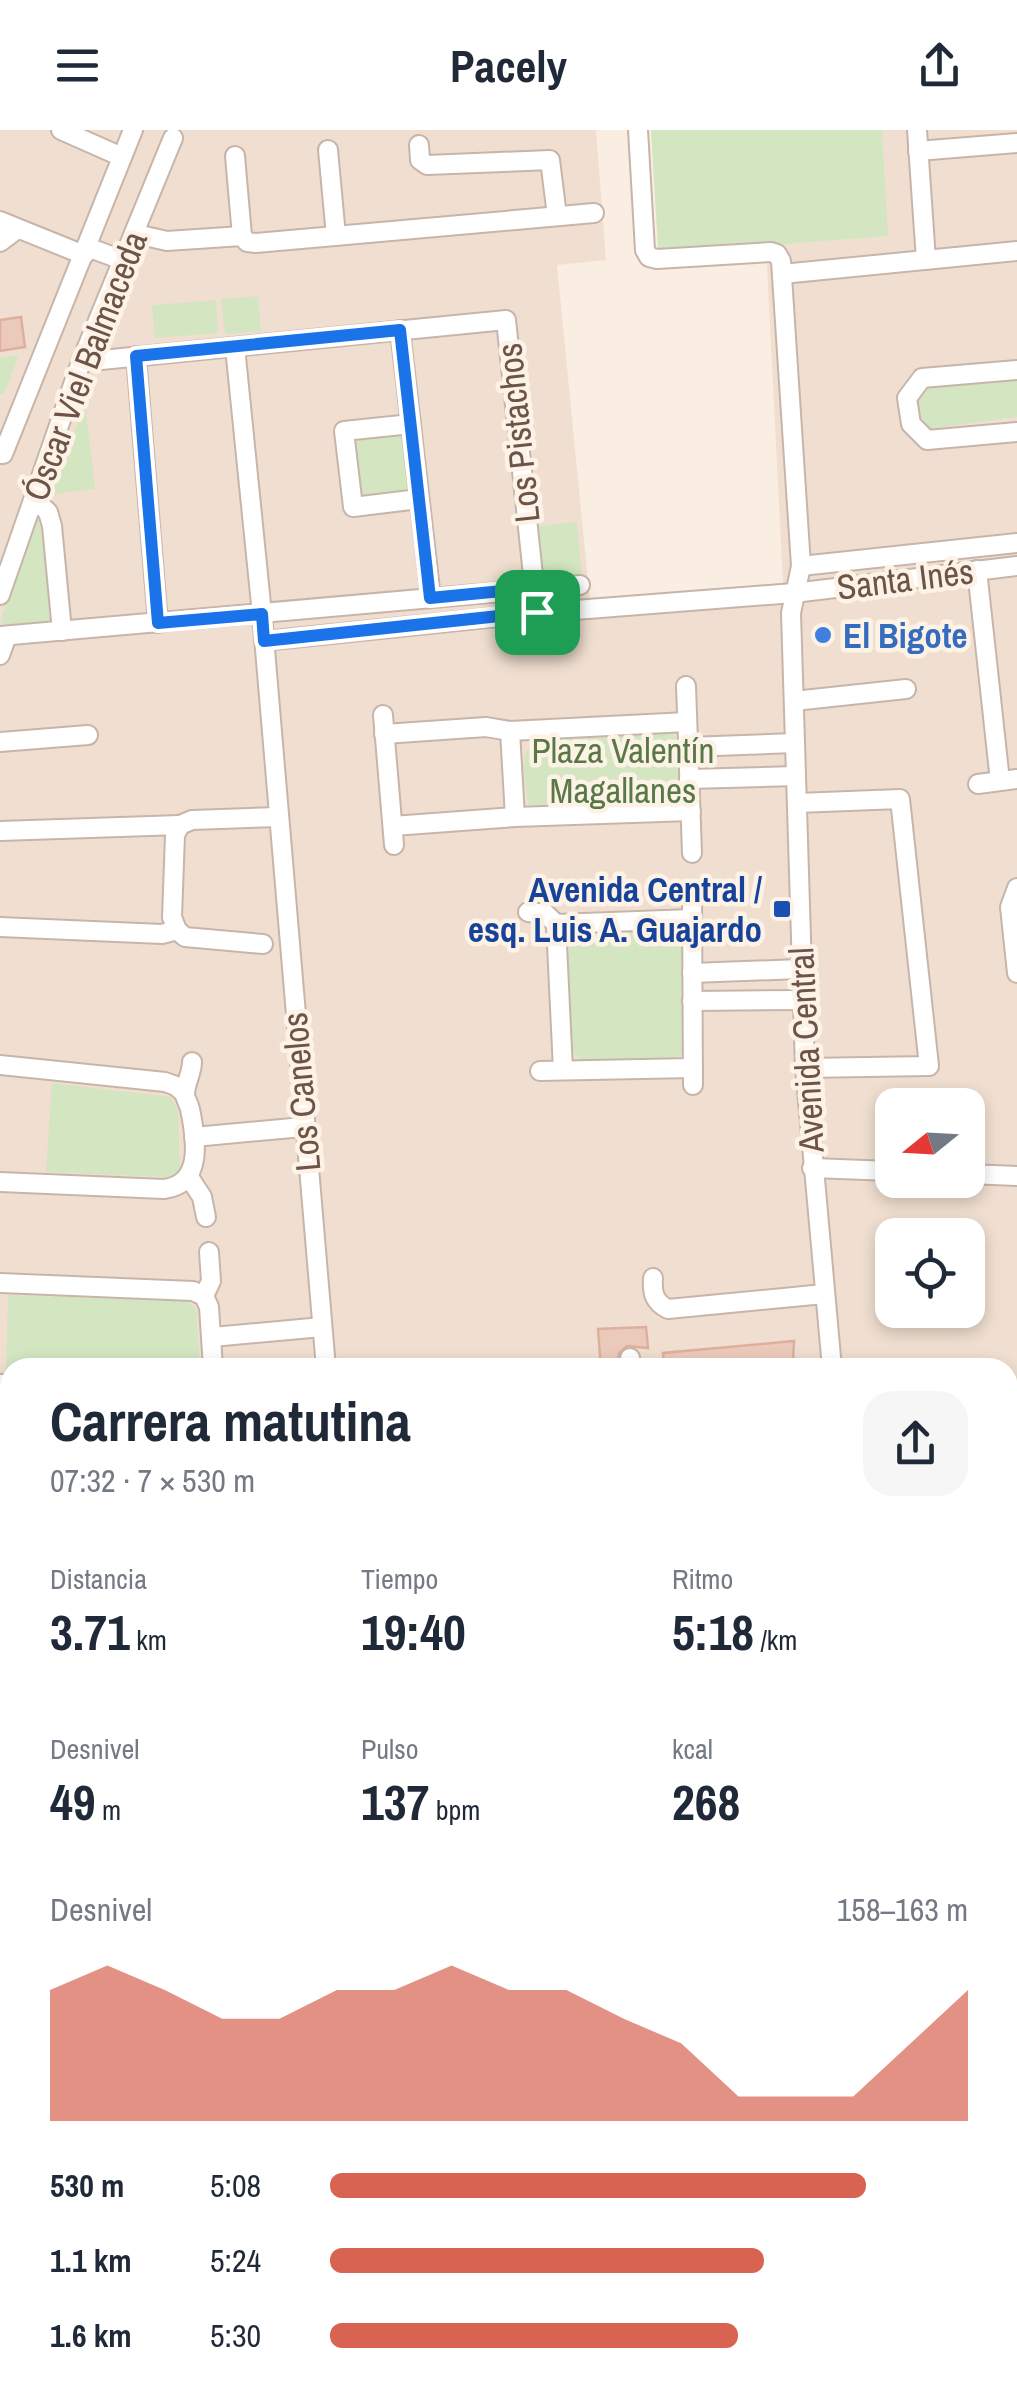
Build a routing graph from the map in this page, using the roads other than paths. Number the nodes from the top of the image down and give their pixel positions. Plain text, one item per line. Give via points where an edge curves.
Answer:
1 (61, 130) edge
2 (133, 130) edge
3 (638, 130) edge
4 (917, 130) edge
5 (173, 138) dead end
6 (1017, 143) edge
7 (418, 145) dead end
8 (328, 150) dead end
9 (918, 150) junction
10 (235, 156) dead end
11 (122, 157) junction
12 (594, 213) dead end
13 (557, 216) junction
14 (8, 226) edge
15 (136, 234) junction
16 (242, 236) junction
17 (336, 236) junction
18 (0, 242) edge
19 (86, 251) junction
20 (1017, 251) edge
21 (926, 260) junction
22 (124, 261) junction
23 (782, 274) junction
24 (400, 330) junction
25 (235, 346) junction
26 (136, 356) junction
27 (82, 362) junction
28 (1017, 370) edge
29 (411, 424) junction
30 (1017, 432) edge
31 (2, 454) edge
32 (34, 499) junction
33 (419, 499) junction
34 (1017, 543) edge
35 (801, 566) junction
36 (1017, 566) edge
37 (977, 570) junction
38 (580, 585) dead end
39 (534, 588) junction
40 (794, 593) junction
41 (0, 595) edge
42 (430, 598) junction
43 (537, 612) junction
44 (262, 614) junction
45 (158, 623) junction
46 (62, 630) junction
47 (3, 636) edge
48 (264, 641) junction
49 (0, 655) edge
50 (686, 686) dead end
51 (906, 689) dead end
52 (794, 701) junction
53 (687, 722) junction
54 (510, 731) junction
55 (88, 734) dead end
56 (0, 742) edge
57 (795, 743) junction
58 (688, 747) junction
59 (796, 776) junction
60 (689, 779) junction
61 (1008, 780) edge
62 (978, 784) dead end
63 (797, 803) junction
64 (690, 811) junction
65 (278, 817) junction
66 (515, 817) junction
67 (180, 825) junction
68 (0, 831) edge
69 (692, 852) dead end
70 (1017, 888) edge
71 (692, 897) dead end
72 (528, 912) dead end
73 (692, 920) junction
74 (556, 924) junction
75 (0, 927) edge
76 (176, 930) junction
77 (263, 944) dead end
78 (801, 968) junction
79 (692, 973) junction
80 (1017, 974) edge
81 (802, 1000) junction
82 (692, 1001) junction
83 (192, 1062) dead end
84 (0, 1065) edge
85 (804, 1068) junction
86 (563, 1070) junction
87 (540, 1071) dead end
88 (185, 1094) junction
89 (303, 1127) junction
90 (194, 1137) junction
91 (812, 1168) junction
92 (875, 1170) edge
93 (985, 1175) edge
94 (189, 1176) junction
95 (1017, 1176) edge
96 (0, 1182) edge
97 (206, 1217) dead end
98 (208, 1252) dead end
99 (653, 1278) dead end
100 (0, 1283) edge
101 (824, 1294) junction
102 (204, 1296) junction
103 (322, 1327) junction
104 (212, 1337) junction
105 (213, 1358) edge
106 (325, 1358) edge
107 (831, 1358) edge

1 - 11 street
2 - 11 street, Óscar Viel Balmaceda
3 - 23 street, Avenida Central via 649,257 778,254
4 - 9 street
5 - 15 street, Óscar Viel Balmaceda
6 - 9 street
7 - 13 street via 427,165 550,160
8 - 17 street
9 - 21 street
10 - 16 street
11 - 19 street, Óscar Viel Balmaceda
12 - 13 street
13 - 17 street
14 - 18 street
14 - 19 street
15 - 16 street via 167,241
15 - 22 street, Óscar Viel Balmaceda
16 - 17 street via 250,243
19 - 22 street
19 - 31 street, Óscar Viel Balmaceda
20 - 21 street
21 - 23 street
22 - 27 street, Óscar Viel Balmaceda
23 - 35 street, Avenida Central
24 - 25 street, Los Pistachos
24 - 29 street
24 - 39 street, Los Pistachos via 506,320
25 - 26 street, Los Pistachos
25 - 44 street, Los Canelos
26 - 27 street, Los Pistachos
26 - 45 street
27 - 32 street, Óscar Viel Balmaceda
28 - 30 street via 922,378 907,398 911,424 928,440
29 - 33 street
29 - 33 street via 344,431 350,488 353,507
32 - 41 street, Óscar Viel Balmaceda
32 - 46 street via 52,526
33 - 42 street
34 - 35 street, Santa Inés
35 - 40 street, Avenida Central
36 - 37 street, Santa Inés
37 - 40 street, Santa Inés
37 - 61 street
38 - 39 street
39 - 42 street
39 - 43 street, Los Pistachos
40 - 43 street, Santa Inés
40 - 52 street, Avenida Central
42 - 44 street
43 - 48 street, Santa Inés
44 - 45 street
44 - 48 street, Los Canelos
45 - 46 street
46 - 47 street
47 - 49 street
48 - 65 street, Los Canelos
50 - 53 street
51 - 52 street
52 - 57 street, Avenida Central
53 - 54 street
53 - 58 street
54 - 66 street
54 - 66 street via 383,724 393,836
55 - 56 street
57 - 58 street
57 - 59 street, Avenida Central
58 - 60 street
59 - 60 street
59 - 63 street, Avenida Central
60 - 64 street
61 - 62 street
63 - 78 street, Avenida Central
63 - 85 street via 900,799 929,1066
64 - 66 street
64 - 69 street
65 - 67 street
65 - 89 street, Los Canelos
67 - 68 street
67 - 76 street
70 - 80 street via 1010,906
71 - 73 street
72 - 74 street via 546,914
73 - 74 street
73 - 79 street
74 - 86 street
75 - 76 street
76 - 77 street via 185,937
78 - 79 street
78 - 81 street, Avenida Central
79 - 82 street
81 - 82 street
81 - 85 street, Avenida Central
82 - 86 street via 693,1077
83 - 88 street
84 - 88 street via 165,1082
85 - 91 street, Avenida Central
86 - 87 street
88 - 90 street
89 - 90 street
89 - 103 street, Los Canelos
90 - 94 street
91 - 92 street
91 - 101 street, Avenida Central
93 - 95 street
94 - 96 street via 164,1189
94 - 97 street
98 - 102 street via 210,1287
99 - 101 street via 658,1304 668,1308
100 - 102 street
101 - 107 street, Avenida Central
102 - 104 street
103 - 104 street
103 - 106 street, Los Canelos
104 - 105 street

